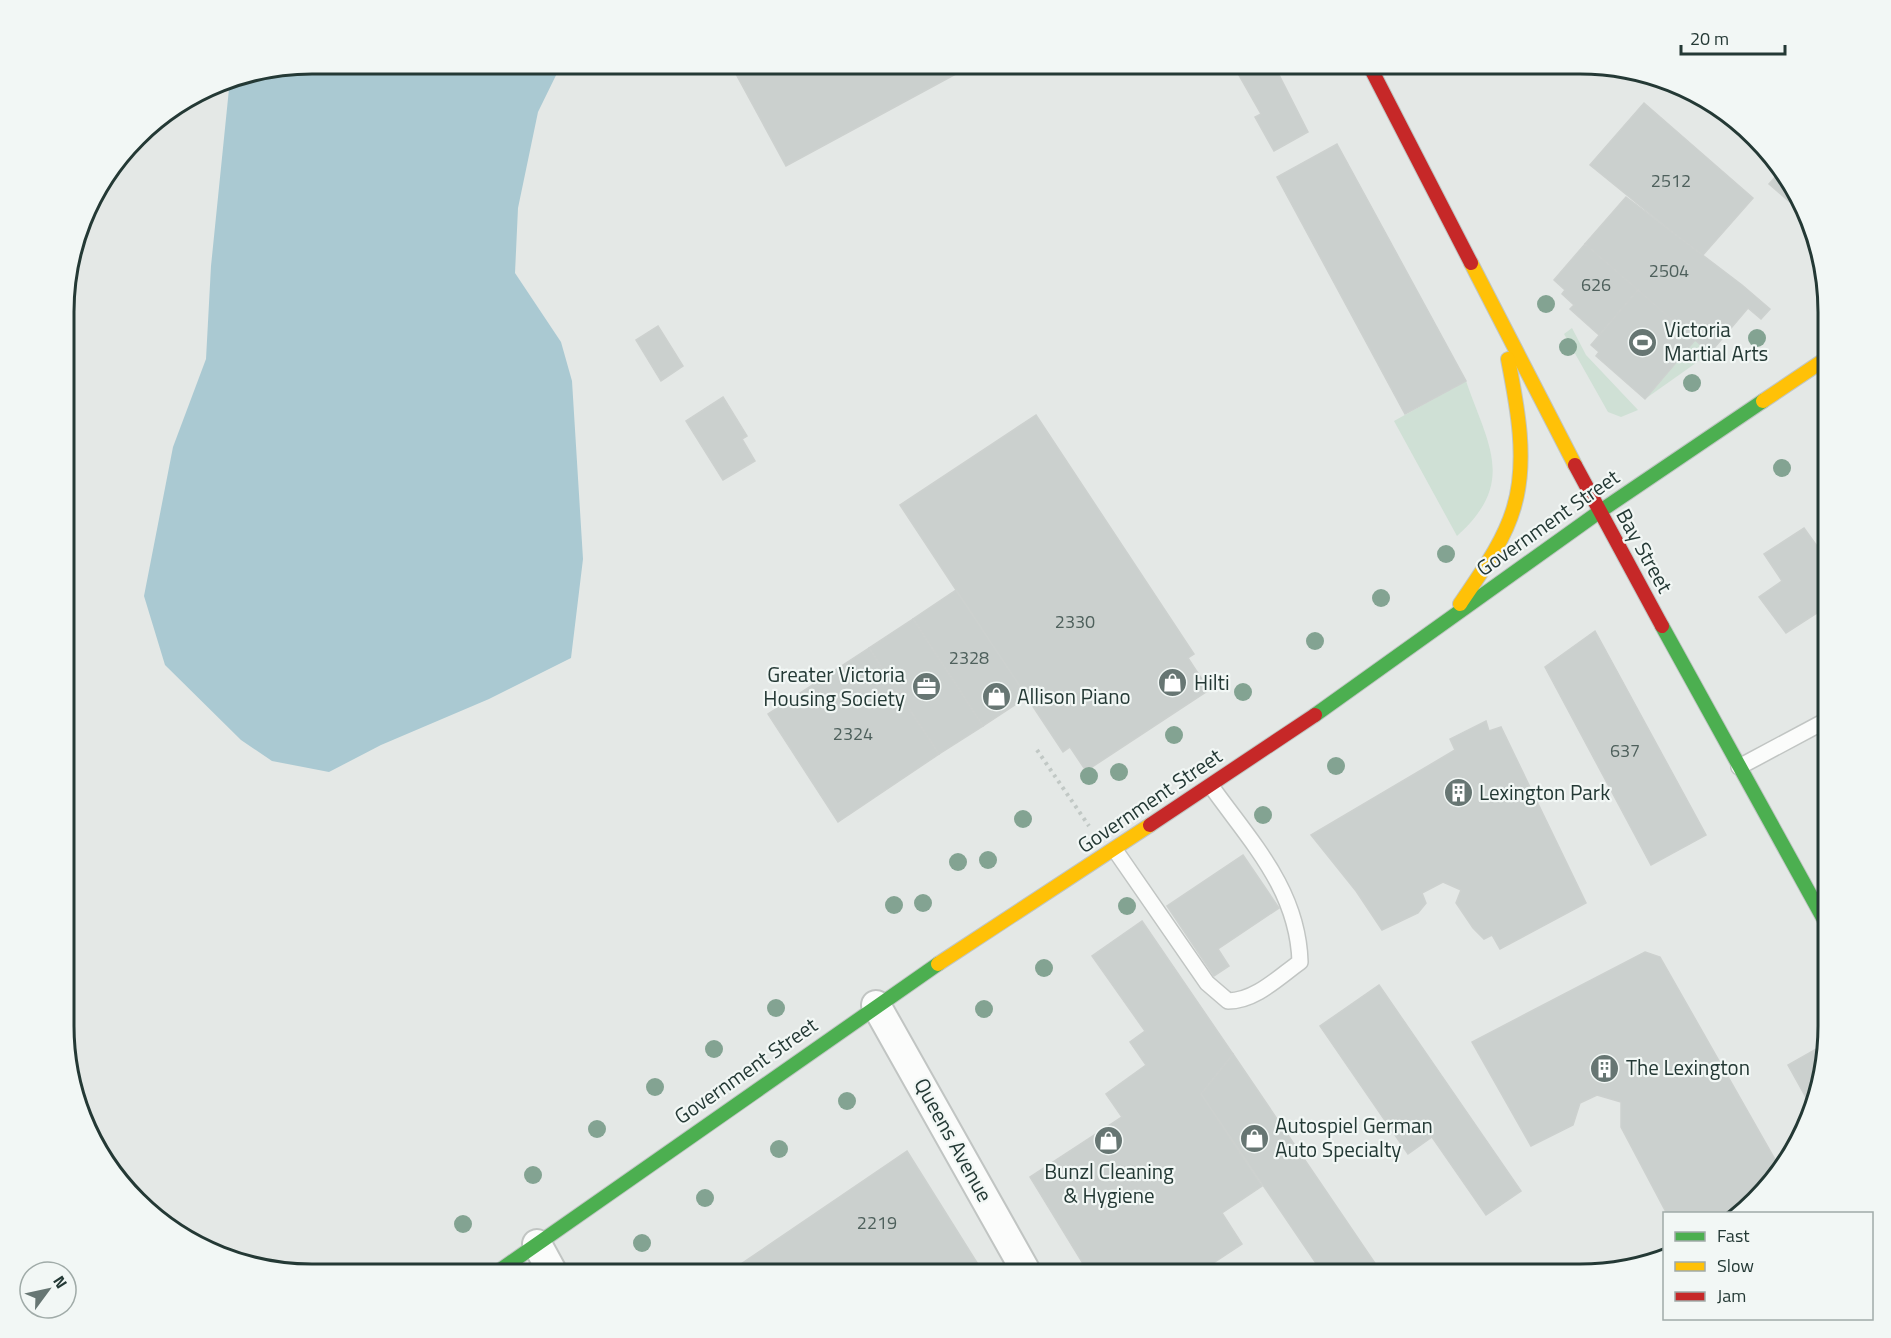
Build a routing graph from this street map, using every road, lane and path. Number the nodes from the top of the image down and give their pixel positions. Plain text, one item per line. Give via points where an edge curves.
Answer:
1 (1374, 74) edge
2 (1500, 321) junction
3 (1818, 364) edge
4 (1599, 512) junction
5 (1452, 615) junction
6 (1818, 725) edge
7 (1037, 750) dead end
8 (1739, 767) junction
9 (1211, 786) junction
10 (1070, 799) dead end
11 (1115, 850) junction
12 (1818, 909) edge
13 (876, 1005) junction
14 (537, 1244) junction
15 (509, 1264) edge
16 (548, 1264) edge
17 (1022, 1264) edge

1 - 2 main road, Bay Street
2 - 4 main road, Bay Street
2 - 5 main road via 1516,395 1519,481 1514,506 1498,544
3 - 4 main road, Government Street
4 - 5 main road, Government Street
4 - 8 main road, Bay Street
5 - 9 main road, Government Street
6 - 8 lane
7 - 10 path
8 - 12 main road, Bay Street
9 - 11 main road, Government Street
9 - 11 lane via 1277,878 1295,919 1300,962 1252,995 1228,1001 1218,995
11 - 13 main road, Government Street
13 - 14 main road, Government Street
13 - 17 street, Queens Avenue
14 - 15 main road, Government Street
14 - 16 street

